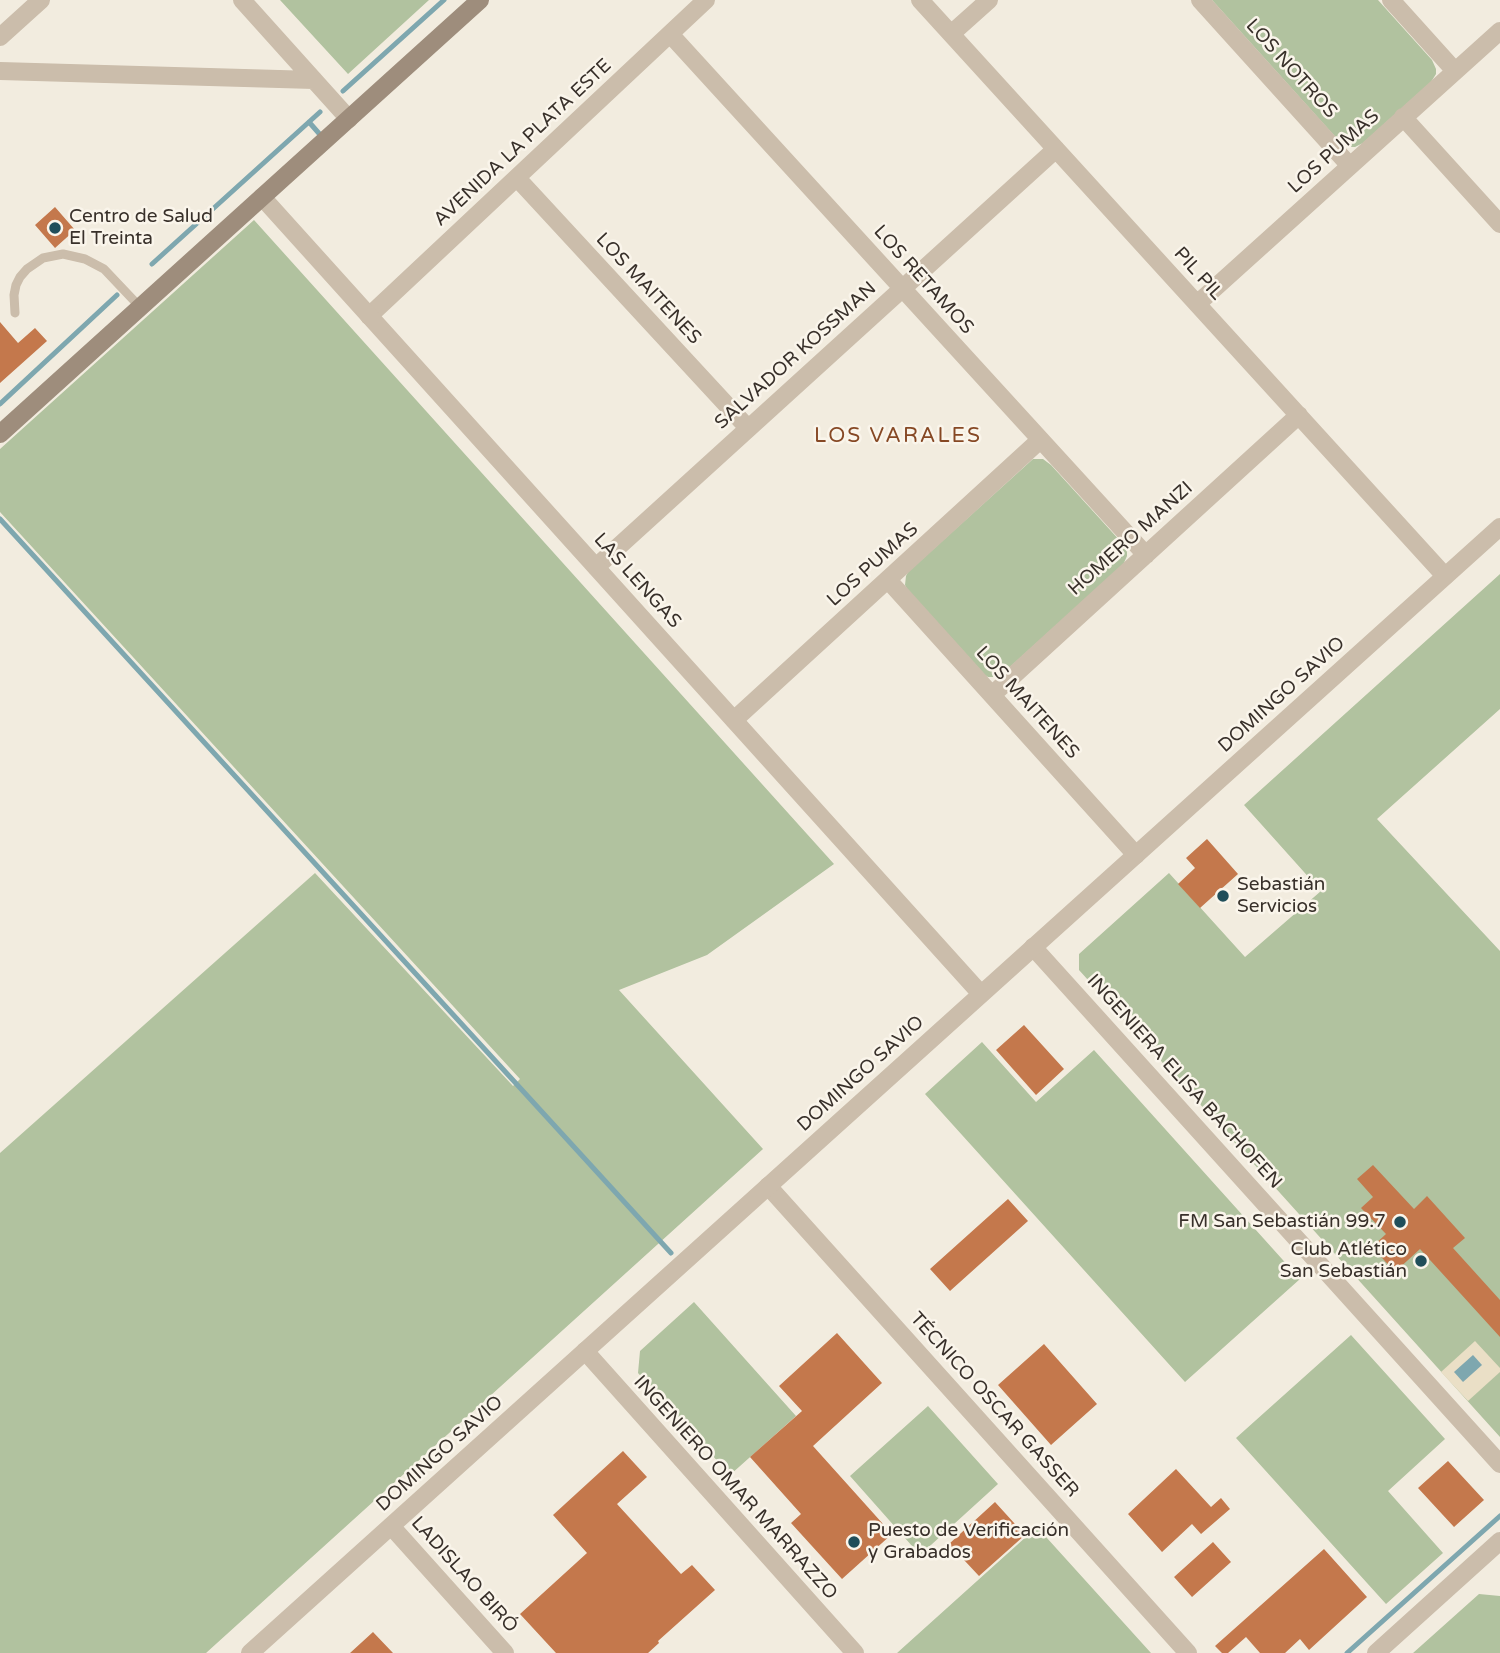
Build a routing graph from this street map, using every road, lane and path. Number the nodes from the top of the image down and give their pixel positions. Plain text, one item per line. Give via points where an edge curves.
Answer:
1 (41, 0) edge
2 (242, 0) edge
3 (480, 0) edge
4 (706, 0) edge
5 (920, 0) edge
6 (989, 0) edge
7 (1200, 0) edge
8 (1391, 0) edge
9 (1500, 30) edge
10 (670, 34) junction
11 (951, 34) junction
12 (0, 37) edge
13 (0, 71) edge
14 (1455, 71) junction
15 (314, 80) junction
16 (1404, 117) junction
17 (349, 119) junction
18 (1056, 149) junction
19 (1350, 166) junction
20 (517, 178) junction
21 (262, 197) junction
22 (1500, 224) edge
23 (902, 288) junction
24 (1197, 304) junction
25 (140, 307) junction
26 (15, 313) dead end
27 (369, 316) junction
28 (1299, 415) junction
29 (748, 428) junction
30 (0, 434) edge
31 (1040, 440) junction
32 (1500, 527) edge
33 (1146, 555) junction
34 (596, 567) junction
35 (1445, 576) junction
36 (888, 580) junction
37 (992, 695) junction
38 (734, 720) junction
39 (1136, 855) junction
40 (1033, 947) junction
41 (981, 994) junction
42 (768, 1186) junction
43 (584, 1352) junction
44 (1500, 1464) edge
45 (391, 1526) junction
46 (1499, 1544) edge
47 (250, 1653) edge
48 (505, 1653) edge
49 (855, 1653) edge
50 (1188, 1653) edge
51 (1376, 1653) edge

1 - 12 street
2 - 15 street
3 - 17 main road
4 - 10 street, AVENIDA LA PLATA ESTE
5 - 11 street, PIL PIL
6 - 11 street
7 - 19 street, LOS NOTROS
8 - 14 street
9 - 14 street, LOS PUMAS
10 - 20 street, AVENIDA LA PLATA ESTE
10 - 23 street, LOS RETAMOS
11 - 18 street, PIL PIL
13 - 15 street
14 - 16 street, LOS PUMAS
15 - 17 street
16 - 19 street, LOS PUMAS
16 - 22 street
17 - 21 main road
18 - 23 street, SALVADOR KOSSMAN
18 - 24 street, PIL PIL
19 - 24 street, LOS PUMAS
20 - 27 street, AVENIDA LA PLATA ESTE
20 - 29 street, LOS MAITENES
21 - 25 main road
21 - 27 street, LAS LENGAS
23 - 29 street, SALVADOR KOSSMAN
23 - 31 street, LOS RETAMOS
24 - 28 street, PIL PIL
25 - 26 lane via 104,269 63,254 43,258 20,277
25 - 30 main road
27 - 34 street, LAS LENGAS
28 - 33 street, HOMERO MANZI
28 - 35 street, PIL PIL
29 - 34 street, SALVADOR KOSSMAN
31 - 33 street, LOS RETAMOS
31 - 36 street, LOS PUMAS
32 - 35 street, DOMINGO SAVIO
33 - 37 street, HOMERO MANZI
34 - 38 street, LAS LENGAS
35 - 39 street, DOMINGO SAVIO
36 - 37 street, LOS MAITENES
36 - 38 street, LOS PUMAS
37 - 39 street, LOS MAITENES
38 - 41 street, LAS LENGAS
39 - 40 street, DOMINGO SAVIO
40 - 41 street, DOMINGO SAVIO
40 - 44 street, INGENIERA ELISA BACHOFEN
41 - 42 street, DOMINGO SAVIO
42 - 43 street, DOMINGO SAVIO
42 - 50 street, TÉCNICO OSCAR GASSER
43 - 45 street, DOMINGO SAVIO
43 - 49 street, INGENIERO OMAR MARRAZZO
45 - 47 street, DOMINGO SAVIO
45 - 48 street, LADISLAO BIRÓ
46 - 51 street

